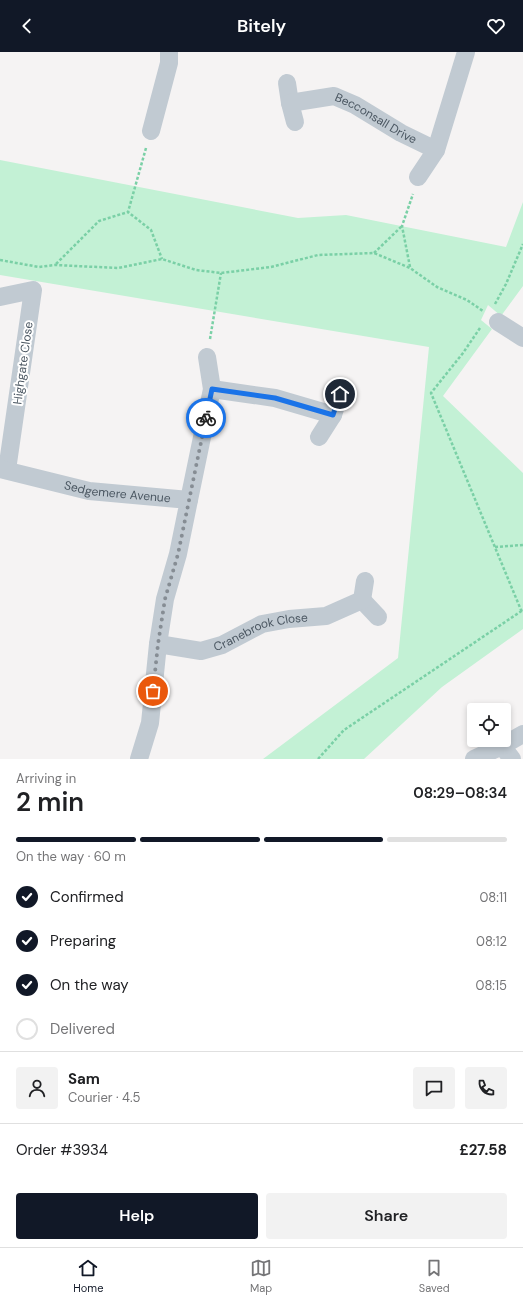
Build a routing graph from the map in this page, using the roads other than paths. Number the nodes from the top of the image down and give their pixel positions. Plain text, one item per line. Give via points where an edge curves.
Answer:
1 (169, 52) edge
2 (466, 52) edge
3 (287, 83) dead end
4 (290, 103) junction
5 (295, 122) dead end
6 (151, 131) road end
7 (436, 150) junction
8 (418, 177) road end
9 (0, 297) edge
10 (489, 316) road end
11 (523, 338) edge
12 (207, 356) road end
13 (212, 389) junction
14 (340, 394) dead end
15 (333, 415) junction
16 (319, 437) dead end
17 (4, 469) edge
18 (189, 500) junction
19 (365, 581) dead end
20 (362, 600) junction
21 (378, 618) dead end
22 (158, 644) junction
23 (523, 734) edge
24 (507, 752) edge
25 (139, 759) edge
26 (474, 759) edge

1 - 6 street via 169,63
2 - 7 street
3 - 4 street
4 - 5 street
4 - 7 street, Becconsall Drive via 334,96
7 - 8 street
9 - 17 street, Highgate Close via 33,290
10 - 11 street
12 - 13 street
13 - 15 street via 275,398
13 - 18 street
14 - 15 street
15 - 16 street
17 - 18 street, Sedgemere Avenue via 89,491
18 - 22 street via 178,554 165,599
19 - 20 street
20 - 21 street
20 - 22 street, Cranebrook Close via 326,616 262,624 222,645 201,651
22 - 25 street via 150,723
23 - 24 street
24 - 26 street

